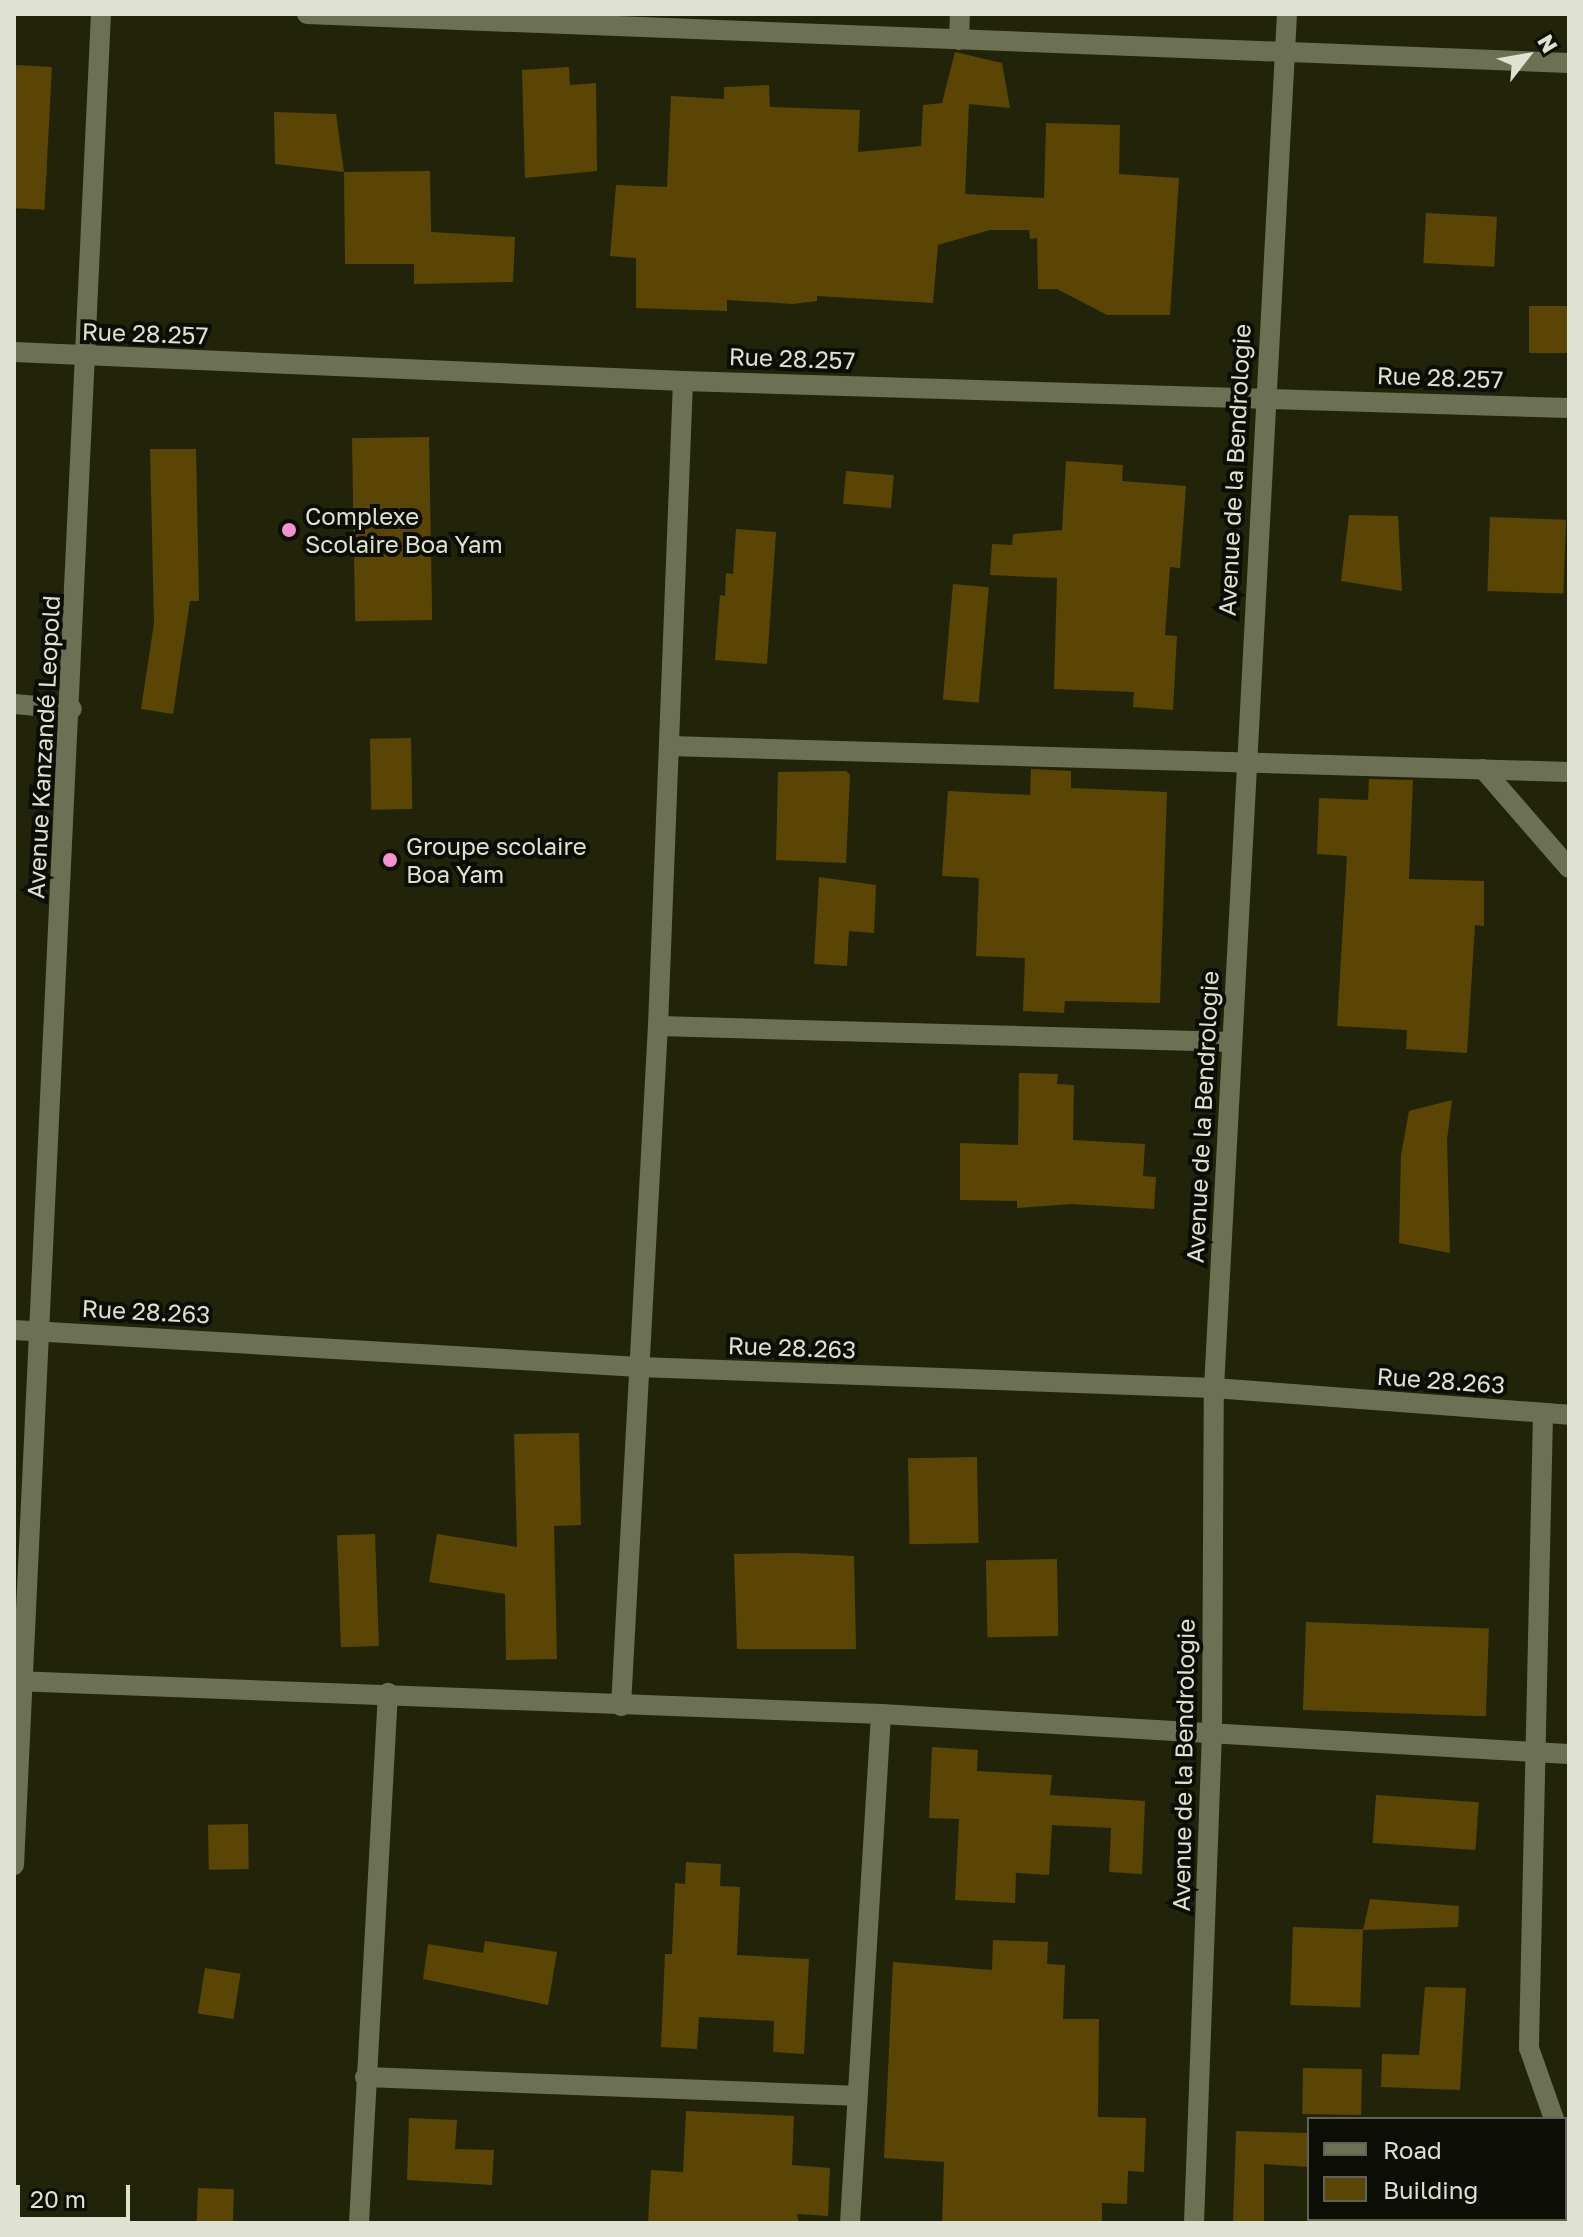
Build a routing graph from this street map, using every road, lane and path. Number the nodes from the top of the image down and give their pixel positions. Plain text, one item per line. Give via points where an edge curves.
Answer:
1 (101, 14) edge
2 (307, 14) edge
3 (960, 14) edge
4 (1287, 14) edge
5 (430, 16) edge
6 (959, 40) junction
7 (1285, 53) junction
8 (1569, 63) edge
9 (14, 352) edge
10 (86, 357) junction
11 (683, 381) junction
12 (1263, 396) junction
13 (1569, 408) edge
14 (14, 704) edge
15 (72, 709) junction
16 (669, 746) junction
17 (1246, 762) junction
18 (1483, 769) junction
19 (1569, 772) edge
20 (1569, 868) edge
21 (658, 1026) junction
22 (1232, 1042) junction
23 (14, 1330) edge
24 (40, 1331) junction
25 (639, 1367) junction
26 (1214, 1388) junction
27 (1543, 1414) junction
28 (1569, 1415) edge
29 (18, 1681) edge
30 (388, 1693) junction
31 (621, 1706) junction
32 (881, 1714) junction
33 (1212, 1734) junction
34 (1532, 1753) junction
35 (1569, 1754) edge
36 (14, 1865) edge
37 (365, 2077) junction
38 (854, 2096) junction
39 (1553, 2117) edge
40 (359, 2223) edge
41 (850, 2223) edge
42 (1194, 2223) edge

1 - 10 street, Avenue Kanzandé Leopold
2 - 5 street
3 - 6 street
4 - 7 street, Avenue de la Bendrologie
5 - 6 street
6 - 7 street
7 - 8 street
7 - 12 street, Avenue de la Bendrologie
9 - 10 street, Rue 28.257
10 - 11 street, Rue 28.257
10 - 15 street, Avenue Kanzandé Leopold
11 - 12 street, Rue 28.257
11 - 16 street
12 - 13 street, Rue 28.257
12 - 17 street, Avenue de la Bendrologie
14 - 15 street
15 - 24 street, Avenue Kanzandé Leopold
16 - 17 street
16 - 21 street
17 - 18 street
17 - 22 street, Avenue de la Bendrologie
18 - 19 street
18 - 20 street
21 - 22 street
21 - 25 street
22 - 26 street, Avenue de la Bendrologie
23 - 24 street, Rue 28.263
24 - 25 street, Rue 28.263
24 - 29 street, Avenue Kanzandé Leopold
25 - 26 street, Rue 28.263
25 - 31 street
26 - 27 street, Rue 28.263
26 - 33 street, Avenue de la Bendrologie
27 - 28 street, Rue 28.263
27 - 34 street
29 - 30 street
29 - 36 street, Avenue Kanzandé Leopold
30 - 31 street
30 - 37 street
31 - 32 street
32 - 33 street
32 - 38 street
33 - 34 street
33 - 42 street, Avenue de la Bendrologie
34 - 35 street
34 - 39 street via 1529,2048
37 - 38 street
37 - 40 street
38 - 41 street

